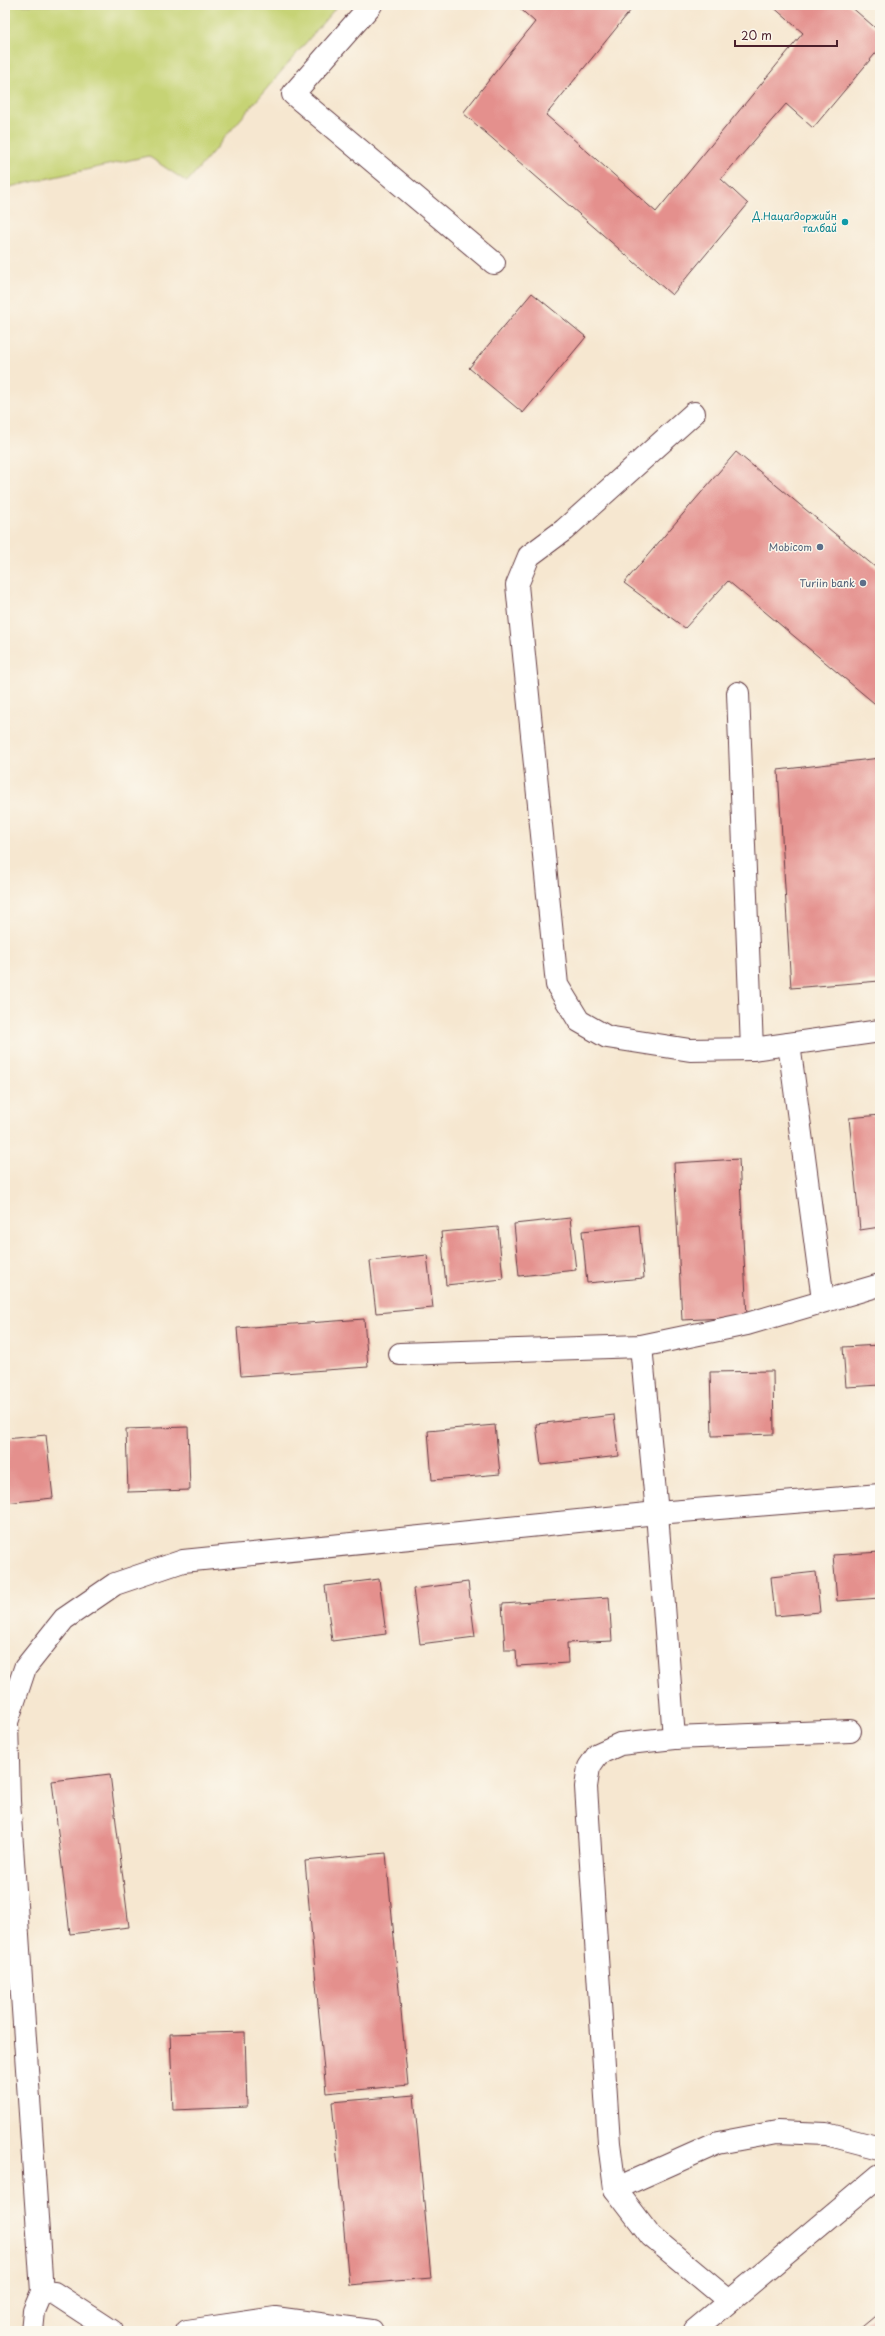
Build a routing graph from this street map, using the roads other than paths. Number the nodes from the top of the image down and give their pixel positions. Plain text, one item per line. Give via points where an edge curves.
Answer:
1 (371, 5) edge
2 (494, 263) dead end
3 (694, 413) dead end
4 (738, 693) dead end
5 (880, 1030) edge
6 (789, 1044) junction
7 (752, 1049) junction
8 (880, 1285) edge
9 (823, 1300) junction
10 (641, 1346) junction
11 (400, 1354) dead end
12 (880, 1495) edge
13 (657, 1513) junction
14 (850, 1731) dead end
15 (674, 1738) junction
16 (880, 2148) edge
17 (879, 2178) edge
18 (615, 2189) junction
19 (42, 2292) junction
20 (729, 2301) junction
21 (32, 2331) edge
22 (112, 2331) edge
23 (187, 2331) edge
24 (372, 2331) edge
25 (694, 2331) edge

1 - 2 street via 294,94
3 - 7 street via 564,530 529,556 517,585 557,985 578,1021 607,1037 690,1050
4 - 7 street
5 - 6 street
6 - 7 street
6 - 9 street
8 - 9 street
9 - 10 street via 747,1324
10 - 11 street
10 - 13 street
12 - 13 street
13 - 15 street
13 - 19 street via 183,1561 116,1584 64,1619 25,1668 7,1722 7,1738
14 - 15 street
15 - 18 street via 620,1744 598,1754 589,1767 586,1787 609,2135
16 - 18 street via 826,2134 777,2132 718,2143
17 - 20 street
18 - 20 street via 652,2236
19 - 21 street via 34,2311
19 - 22 street via 54,2293
20 - 25 street
23 - 24 street via 275,2318

